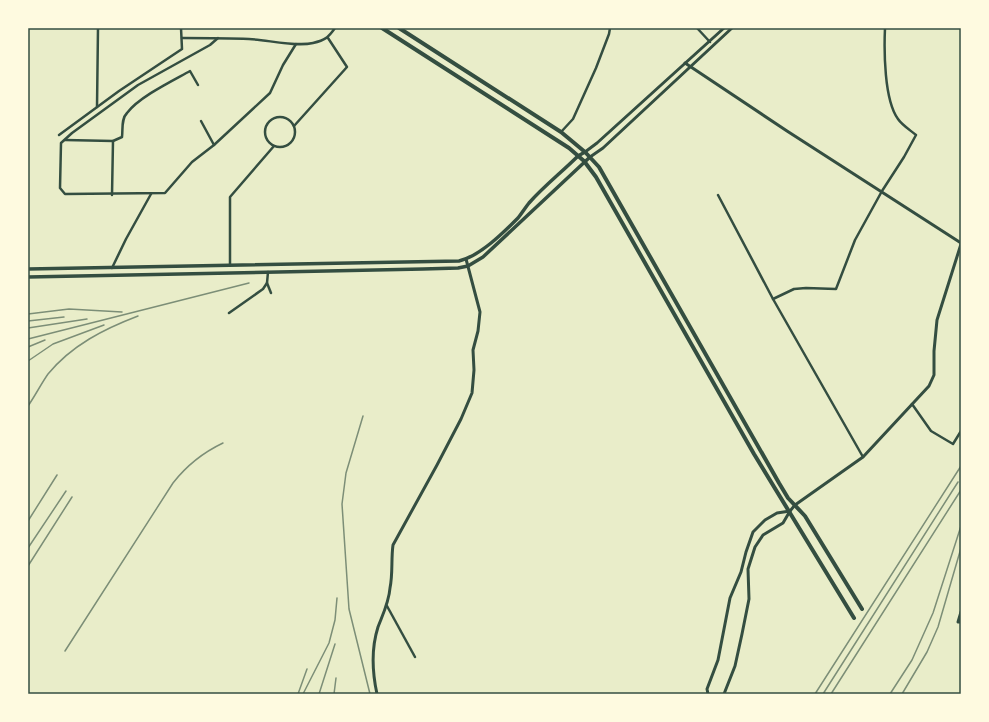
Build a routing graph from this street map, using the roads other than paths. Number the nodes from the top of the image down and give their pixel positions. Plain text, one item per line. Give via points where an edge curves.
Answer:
1 (98, 28) edge
2 (181, 28) edge
3 (335, 28) edge
4 (382, 28) edge
5 (399, 28) edge
6 (610, 28) edge
7 (697, 28) edge
8 (724, 28) edge
9 (732, 28) edge
10 (886, 28) edge
11 (182, 38) junction
12 (218, 38) junction
13 (328, 38) junction
14 (710, 42) junction
15 (296, 44) junction
16 (685, 63) junction
17 (690, 67) junction
18 (198, 85) dead end
19 (97, 106) junction
20 (201, 121) dead end
21 (294, 126) junction
22 (561, 132) junction
23 (59, 135) dead end
24 (65, 140) junction
25 (112, 141) junction
26 (214, 145) junction
27 (274, 146) junction
28 (585, 152) junction
29 (578, 156) junction
30 (590, 157) junction
31 (584, 161) junction
32 (882, 191) junction
33 (151, 194) junction
34 (112, 195) junction
35 (718, 195) dead end
36 (961, 243) edge
37 (466, 259) junction
38 (230, 265) junction
39 (468, 266) junction
40 (112, 268) junction
41 (28, 269) edge
42 (268, 272) junction
43 (28, 277) edge
44 (267, 283) junction
45 (270, 293) dead end
46 (774, 299) junction
47 (229, 313) dead end
48 (912, 404) junction
49 (961, 430) edge
50 (863, 457) junction
51 (795, 505) junction
52 (790, 511) junction
53 (387, 606) junction
54 (862, 609) dead end
55 (961, 612) edge
56 (854, 618) dead end
57 (961, 622) edge
58 (414, 657) dead end
59 (377, 694) edge
60 (708, 694) edge
61 (724, 694) edge

1 - 19 street
2 - 11 street
3 - 13 street
4 - 29 main road via 564,144
5 - 22 main road
6 - 22 street via 574,119
7 - 14 street
8 - 14 street
9 - 17 street
10 - 32 street via 884,44 891,106 898,119 916,135
11 - 12 street
11 - 19 street via 182,49
12 - 15 street
12 - 24 street via 210,45 138,84
13 - 15 street
13 - 21 street via 347,67
14 - 16 street
15 - 26 street via 270,93
16 - 17 street
16 - 28 street
17 - 30 street via 603,148
17 - 32 street
18 - 25 street via 190,71 150,95 126,113 122,137
19 - 23 street
20 - 26 street
21 - 27 street via 294,136 289,144
21 - 27 street via 282,117 269,122 265,134
22 - 28 main road
24 - 25 street
24 - 34 street via 61,143 60,188 65,194
25 - 34 street
26 - 33 street via 192,162 165,193
27 - 38 street via 230,197
28 - 29 main road
28 - 30 main road
29 - 31 main road
29 - 37 main road via 482,251
30 - 31 main road
30 - 51 main road via 603,172 778,483
31 - 39 main road via 484,257
31 - 52 main road via 596,177 750,447
32 - 36 street
32 - 46 street via 855,240 836,289 794,289
33 - 34 street
33 - 40 street
35 - 46 street
36 - 48 street via 937,320 934,375 929,386
37 - 38 main road
37 - 39 street
38 - 40 main road
39 - 42 main road
39 - 53 street via 480,312 473,350 472,393 461,419 393,545 391,588
40 - 41 main road
42 - 43 main road
42 - 44 street
44 - 45 street
44 - 47 street via 263,289
46 - 50 street
48 - 49 street via 931,431 953,444
48 - 50 street
50 - 51 street
51 - 52 street
51 - 54 main road via 806,516
52 - 56 main road
52 - 60 street via 765,520 753,532 742,572 730,598 720,648 707,689
52 - 61 street via 784,523 763,535 755,547 748,569 749,599 735,666
53 - 58 street
53 - 59 street via 373,646 372,665
55 - 57 street via 958,622

